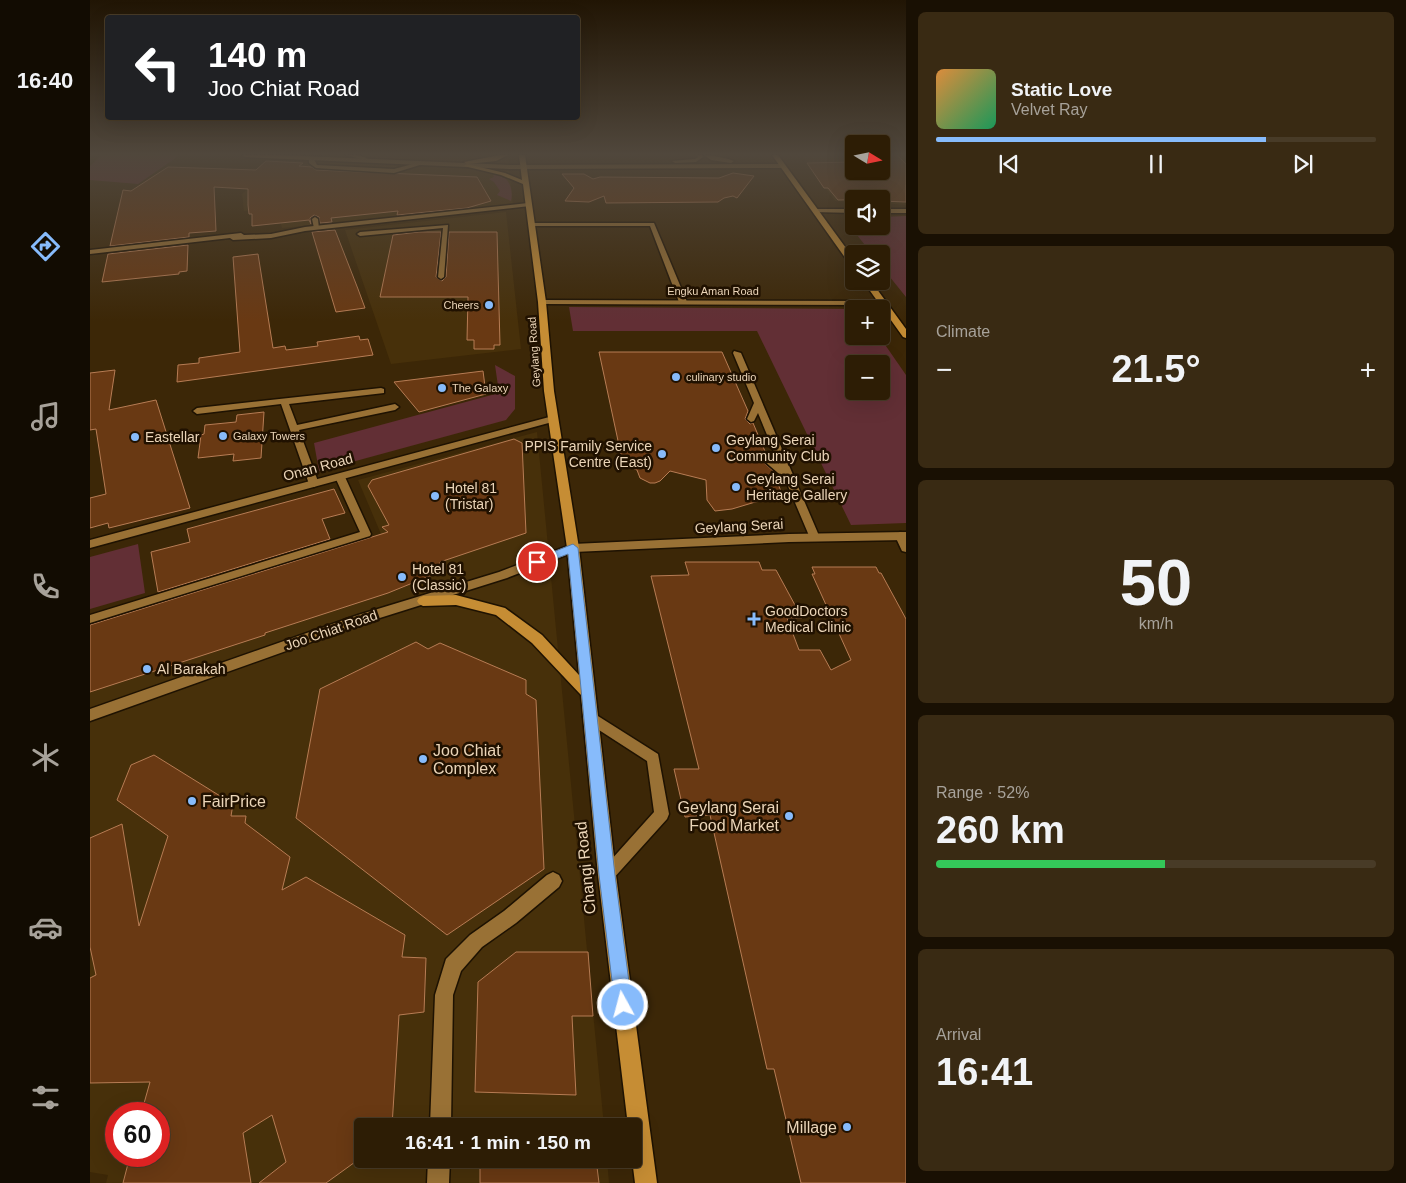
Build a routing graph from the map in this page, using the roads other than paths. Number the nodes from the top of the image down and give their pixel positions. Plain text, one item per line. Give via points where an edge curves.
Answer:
1 (478, 210) edge
2 (529, 210) edge
3 (845, 211) edge
4 (890, 211) edge
5 (906, 211) edge
6 (816, 212) joint
7 (393, 219) junction
8 (315, 220) dead end
9 (531, 225) junction
10 (317, 228) junction
11 (401, 232) junction
12 (360, 234) dead end
13 (90, 252) edge
14 (845, 252) edge
15 (441, 276) dead end
16 (542, 302) junction
17 (683, 302) junction
18 (845, 303) edge
19 (890, 313) edge
20 (906, 335) edge
21 (737, 353) dead end
22 (381, 391) dead end
23 (284, 402) junction
24 (758, 403) junction
25 (395, 407) dead end
26 (197, 411) dead end
27 (553, 419) junction
28 (752, 419) dead end
29 (294, 428) junction
30 (768, 460) dead end
31 (340, 477) junction
32 (790, 478) junction
33 (314, 484) junction
34 (903, 536) edge
35 (815, 538) junction
36 (90, 544) edge
37 (573, 548) junction
38 (906, 548) edge
39 (423, 601) junction
40 (90, 620) edge
41 (587, 692) junction
42 (90, 715) edge
43 (590, 717) junction
44 (607, 875) junction
45 (554, 881) dead end
46 (440, 1118) edge
47 (439, 1168) edge
48 (438, 1183) edge
49 (646, 1183) edge

1 - 7 street
2 - 9 main road, Geylang Road
3 - 6 lane
4 - 5 lane
6 - 14 main road
7 - 10 street
7 - 11 lane
8 - 10 lane
9 - 16 main road, Geylang Road
9 - 17 lane via 652,224
10 - 13 street via 271,236
11 - 12 lane
11 - 15 lane via 446,226
16 - 17 street, Engku Aman Road
16 - 27 main road, Geylang Road
17 - 18 street, Engku Aman Road
19 - 20 main road
21 - 24 lane
22 - 23 lane
23 - 26 lane
23 - 29 lane
24 - 28 lane
24 - 32 lane
25 - 29 lane
27 - 31 street, Onan Road
27 - 37 main road, Geylang Road
29 - 33 lane
30 - 32 lane
31 - 33 street, Onan Road
31 - 40 lane via 366,534
32 - 35 lane
33 - 36 street, Onan Road
34 - 35 street, Geylang Serai
34 - 38 lane
35 - 37 street, Geylang Serai
37 - 39 street, Joo Chiat Road
37 - 41 main road, Changi Road
39 - 41 main road via 456,600 500,611 537,639
39 - 42 street, Joo Chiat Road via 363,618
41 - 43 main road, Changi Road
43 - 44 main road, Changi Road
43 - 44 lane via 653,758 662,814
44 - 49 main road, Changi Road
45 - 46 street via 476,941 453,966 444,995
47 - 48 street

